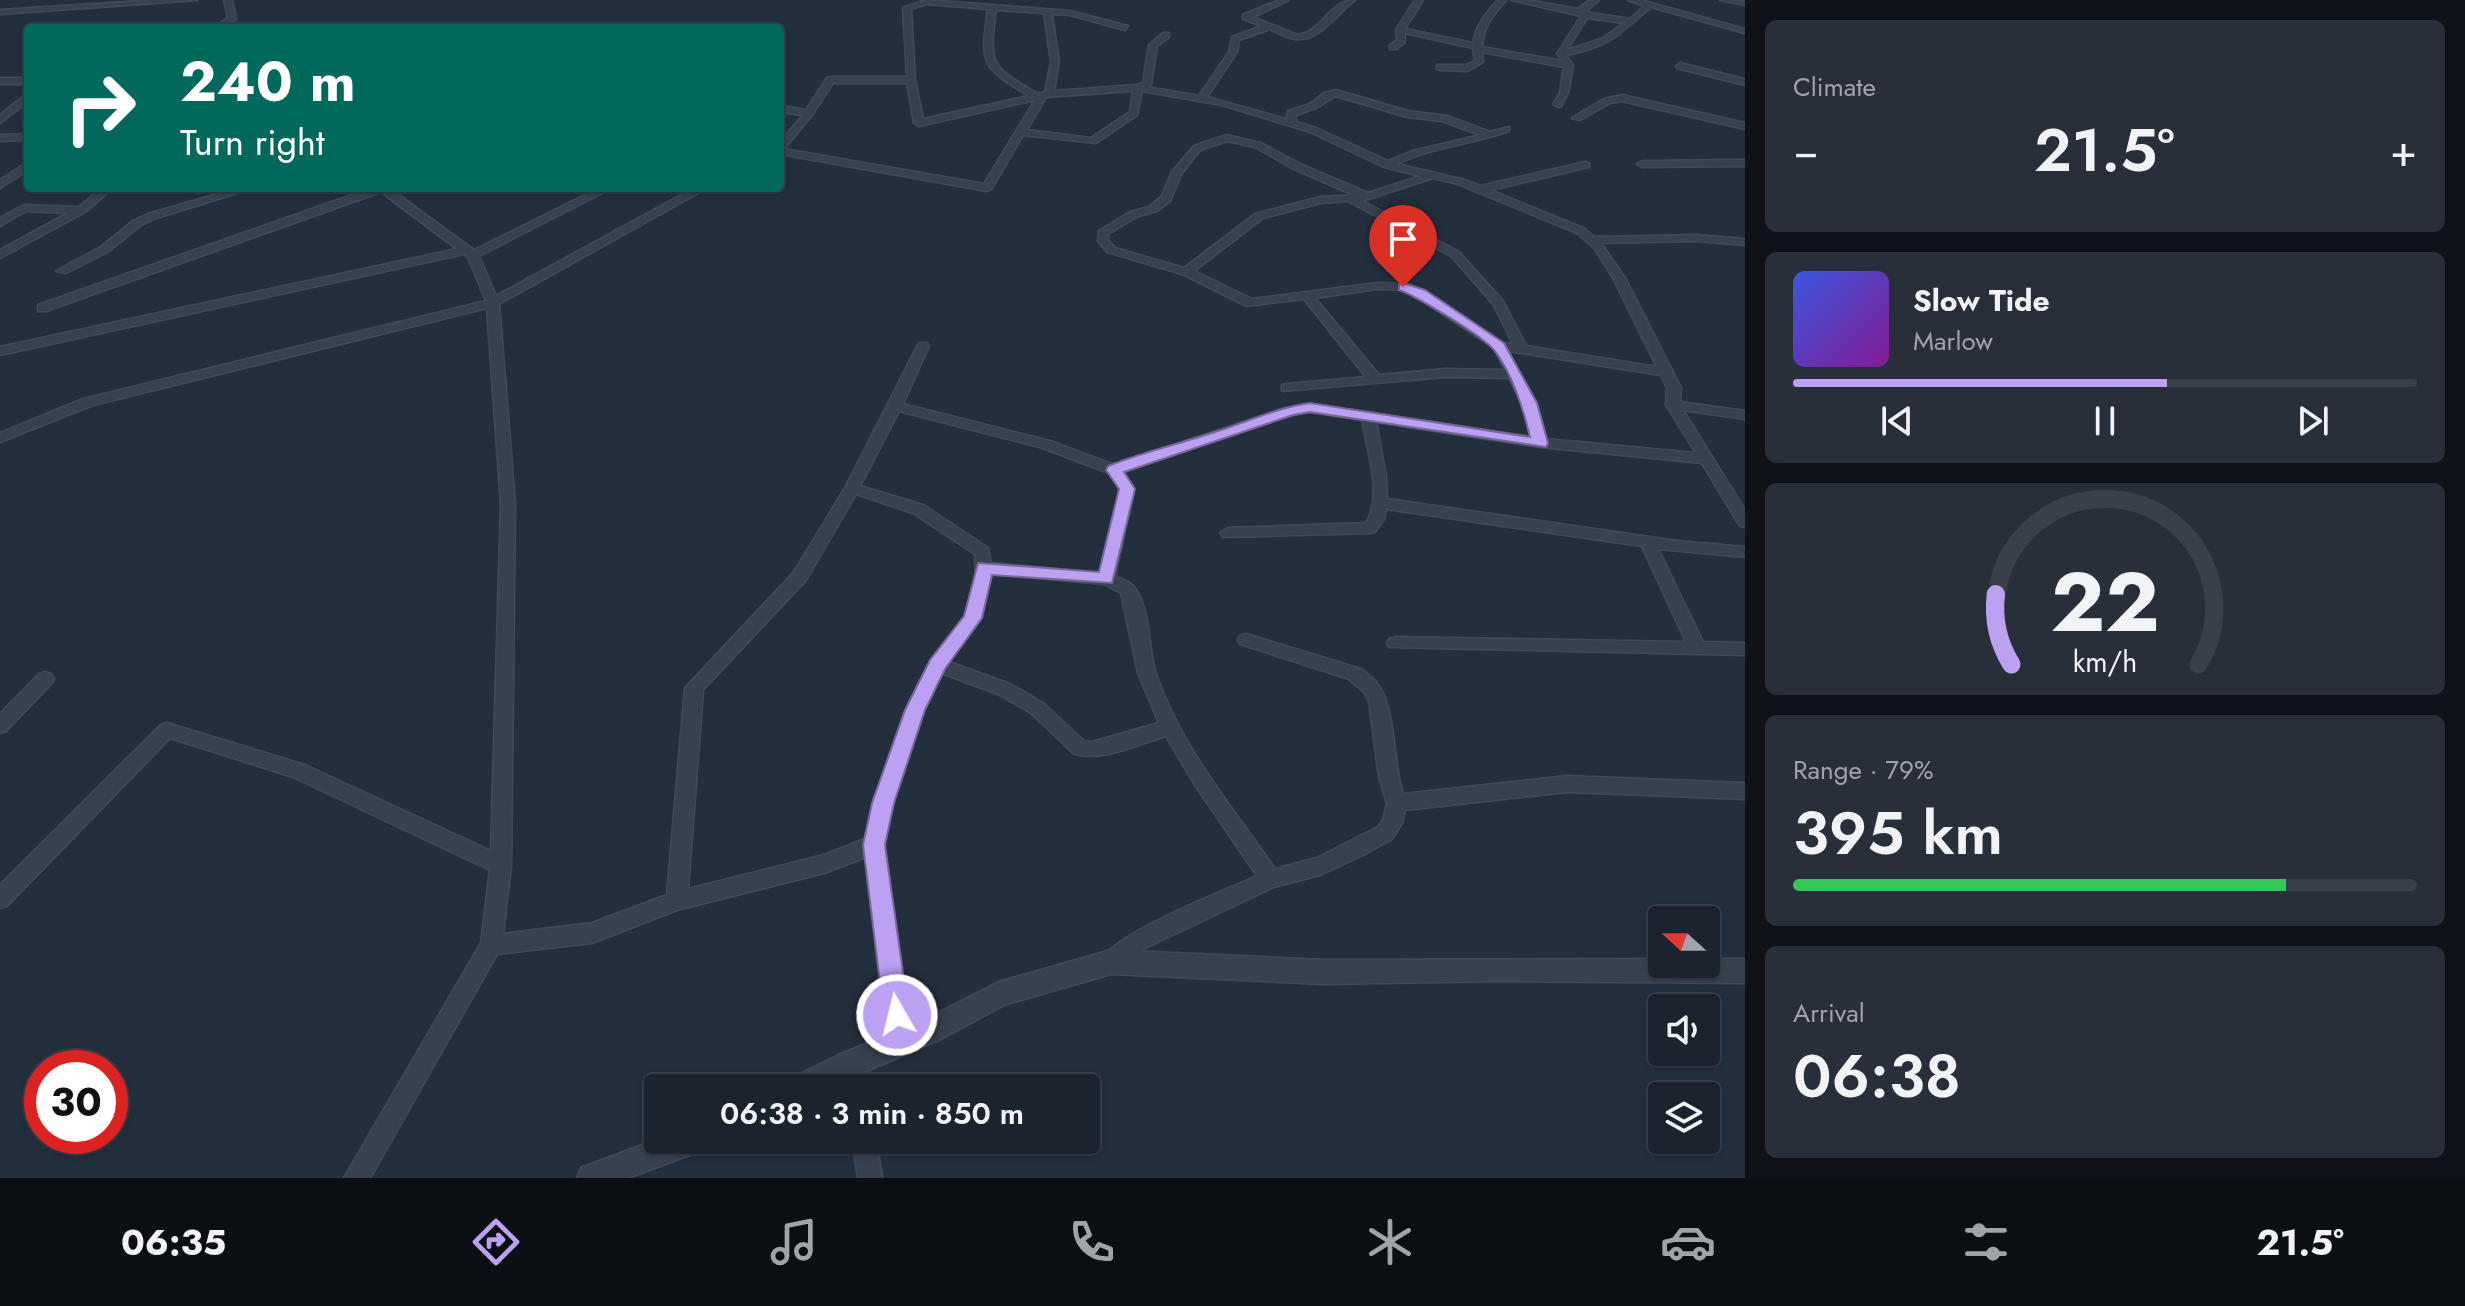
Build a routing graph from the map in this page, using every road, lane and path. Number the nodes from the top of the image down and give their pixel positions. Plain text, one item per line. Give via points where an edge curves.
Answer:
1 (193, 0) edge
2 (228, 0) edge
3 (1285, 0) edge
4 (1351, 0) edge
5 (1419, 0) edge
6 (1502, 0) edge
7 (1515, 0) edge
8 (1595, 0) edge
9 (1632, 0) edge
10 (1724, 0) edge
11 (1745, 3) edge
12 (1649, 5) junction
13 (1002, 7) dead end
14 (992, 9) junction
15 (0, 12) edge
16 (1048, 12) junction
17 (1582, 13) junction
18 (1632, 22) junction
19 (224, 24) edge
20 (1271, 26) junction
21 (1125, 28) dead end
22 (1400, 30) junction
23 (1745, 31) edge
24 (1166, 35) dead end
25 (1393, 47) dead end
26 (1476, 48) junction
27 (1561, 54) junction
28 (1569, 65) junction
29 (1680, 66) dead end
30 (1440, 67) dead end
31 (911, 80) junction
32 (0, 81) edge
33 (24, 81) edge
34 (1745, 82) edge
35 (1138, 88) junction
36 (1042, 95) junction
37 (24, 99) edge
38 (1201, 99) junction
39 (1558, 104) dead end
40 (784, 110) edge
41 (809, 113) junction
42 (1577, 118) dead end
43 (0, 120) edge
44 (1291, 124) junction
45 (1745, 126) edge
46 (1506, 129) dead end
47 (1022, 132) junction
48 (1490, 135) junction
49 (24, 137) edge
50 (0, 138) edge
51 (784, 145) edge
52 (784, 151) edge
53 (1745, 163) edge
54 (1642, 164) dead end
55 (1388, 165) junction
56 (1585, 165) dead end
57 (24, 168) edge
58 (1431, 175) junction
59 (0, 185) edge
60 (1479, 189) junction
61 (103, 192) edge
62 (235, 192) edge
63 (371, 192) edge
64 (387, 192) edge
65 (598, 192) edge
66 (695, 192) edge
67 (1368, 197) junction
68 (1351, 199) junction
69 (81, 210) junction
70 (0, 223) edge
71 (1593, 240) junction
72 (1745, 242) edge
73 (469, 252) junction
74 (3, 255) edge
75 (62, 271) dead end
76 (1186, 272) junction
77 (1307, 295) junction
78 (493, 303) junction
79 (42, 308) dead end
80 (923, 346) dead end
81 (1499, 346) junction
82 (0, 351) edge
83 (1522, 351) junction
84 (1665, 372) junction
85 (1516, 374) junction
86 (1376, 380) junction
87 (1287, 388) dead end
88 (1673, 405) junction
89 (895, 406) junction
90 (1745, 415) edge
91 (1368, 417) junction
92 (0, 438) edge
93 (1540, 443) junction
94 (1708, 459) junction
95 (1114, 470) junction
96 (852, 488) junction
97 (1381, 503) junction
98 (1745, 522) edge
99 (1228, 533) dead end
100 (1647, 541) junction
101 (1745, 552) edge
102 (985, 568) junction
103 (1106, 579) junction
104 (1246, 640) dead end
105 (1395, 643) dead end
106 (1698, 649) junction
107 (1745, 649) edge
108 (937, 665) junction
109 (45, 679) dead end
110 (0, 726) edge
111 (1172, 727) junction
112 (1745, 791) edge
113 (1397, 803) junction
114 (874, 845) junction
115 (501, 865) junction
116 (1271, 879) junction
117 (0, 899) edge
118 (677, 901) junction
119 (491, 945) junction
120 (1111, 962) junction
121 (1745, 971) edge
122 (901, 1044) junction
123 (852, 1062) junction
124 (828, 1074) edge
125 (854, 1074) edge
126 (655, 1154) edge
127 (866, 1154) edge
128 (356, 1178) edge
129 (591, 1178) edge
130 (870, 1178) edge

1 - 15 street
2 - 19 street via 232,19
3 - 20 street via 1246,17
4 - 20 street via 1305,37
5 - 22 street
6 - 26 street via 1477,33
7 - 17 street
8 - 17 street
9 - 12 street
10 - 11 street
12 - 18 street
12 - 23 street
13 - 14 street
14 - 16 street
14 - 31 street via 927,2 907,8
14 - 36 street via 985,54 992,69
16 - 21 street
16 - 36 street via 1055,62
17 - 18 street
17 - 27 street
18 - 27 street via 1599,44
20 - 38 street via 1235,39 1233,52
22 - 25 street via 1401,41
22 - 26 street
24 - 35 street via 1153,45 1147,84
26 - 28 street
26 - 30 street via 1479,62 1474,67
27 - 28 street
28 - 39 street
29 - 34 street
31 - 36 street via 919,123
31 - 41 street via 830,80
32 - 33 street
35 - 36 street
35 - 38 street
35 - 47 street via 1131,116 1093,141
36 - 47 street
37 - 43 street
38 - 44 street
40 - 41 street
41 - 51 street
42 - 45 street via 1622,98
44 - 48 street via 1291,113 1336,93 1407,114 1444,118
44 - 55 street via 1329,135
46 - 48 street
47 - 52 street via 987,188
48 - 55 street via 1453,141
49 - 50 street
53 - 54 street
55 - 58 street
56 - 60 street
57 - 59 street
58 - 60 street
58 - 67 street
60 - 71 street via 1559,220
61 - 69 street
62 - 75 street via 152,216
63 - 79 street
64 - 73 street
65 - 73 street
66 - 78 street
67 - 68 street
67 - 76 street via 1242,139 1206,144 1177,172 1166,199 1103,233 1111,250
68 - 76 street via 1321,200 1259,216
68 - 83 street via 1455,254 1499,304
69 - 70 street via 24,208
69 - 74 street
71 - 72 street
71 - 84 street via 1619,278
73 - 78 street
73 - 82 street
76 - 77 street via 1250,303
77 - 81 street via 1409,287
77 - 86 street
78 - 92 street via 88,402
78 - 115 street via 508,503
80 - 89 street
81 - 83 street
81 - 85 street
83 - 84 street
84 - 88 street via 1674,388
85 - 86 street via 1445,373
85 - 93 street
86 - 87 street
88 - 90 street
88 - 94 street
89 - 95 street via 1045,444
89 - 96 street
91 - 93 street
91 - 95 street via 1310,408 1290,411
91 - 97 street
93 - 94 street
94 - 98 street
95 - 103 street via 1127,489
96 - 102 street via 918,509 983,552
96 - 118 street via 800,576 694,688
97 - 99 street via 1378,521 1370,528
97 - 100 street
100 - 101 street
100 - 106 street
102 - 103 street
102 - 108 street via 973,618
103 - 111 street via 1128,589 1134,602 1147,674
104 - 113 street via 1355,674 1370,687 1378,701 1388,777
105 - 106 street
106 - 107 street
108 - 111 street via 1004,689 1037,708 1079,748 1092,750
108 - 114 street via 906,735
109 - 110 street
111 - 116 street
112 - 113 street via 1567,784
113 - 116 street via 1385,833 1320,866
114 - 118 street via 824,864
114 - 122 street
115 - 117 street via 298,771 167,730
115 - 119 street
116 - 120 street via 1134,943
118 - 119 street via 592,933
119 - 128 street
120 - 121 street via 1323,972
120 - 122 street via 999,994
122 - 123 street
123 - 124 street
123 - 125 street
126 - 129 street
127 - 130 street

